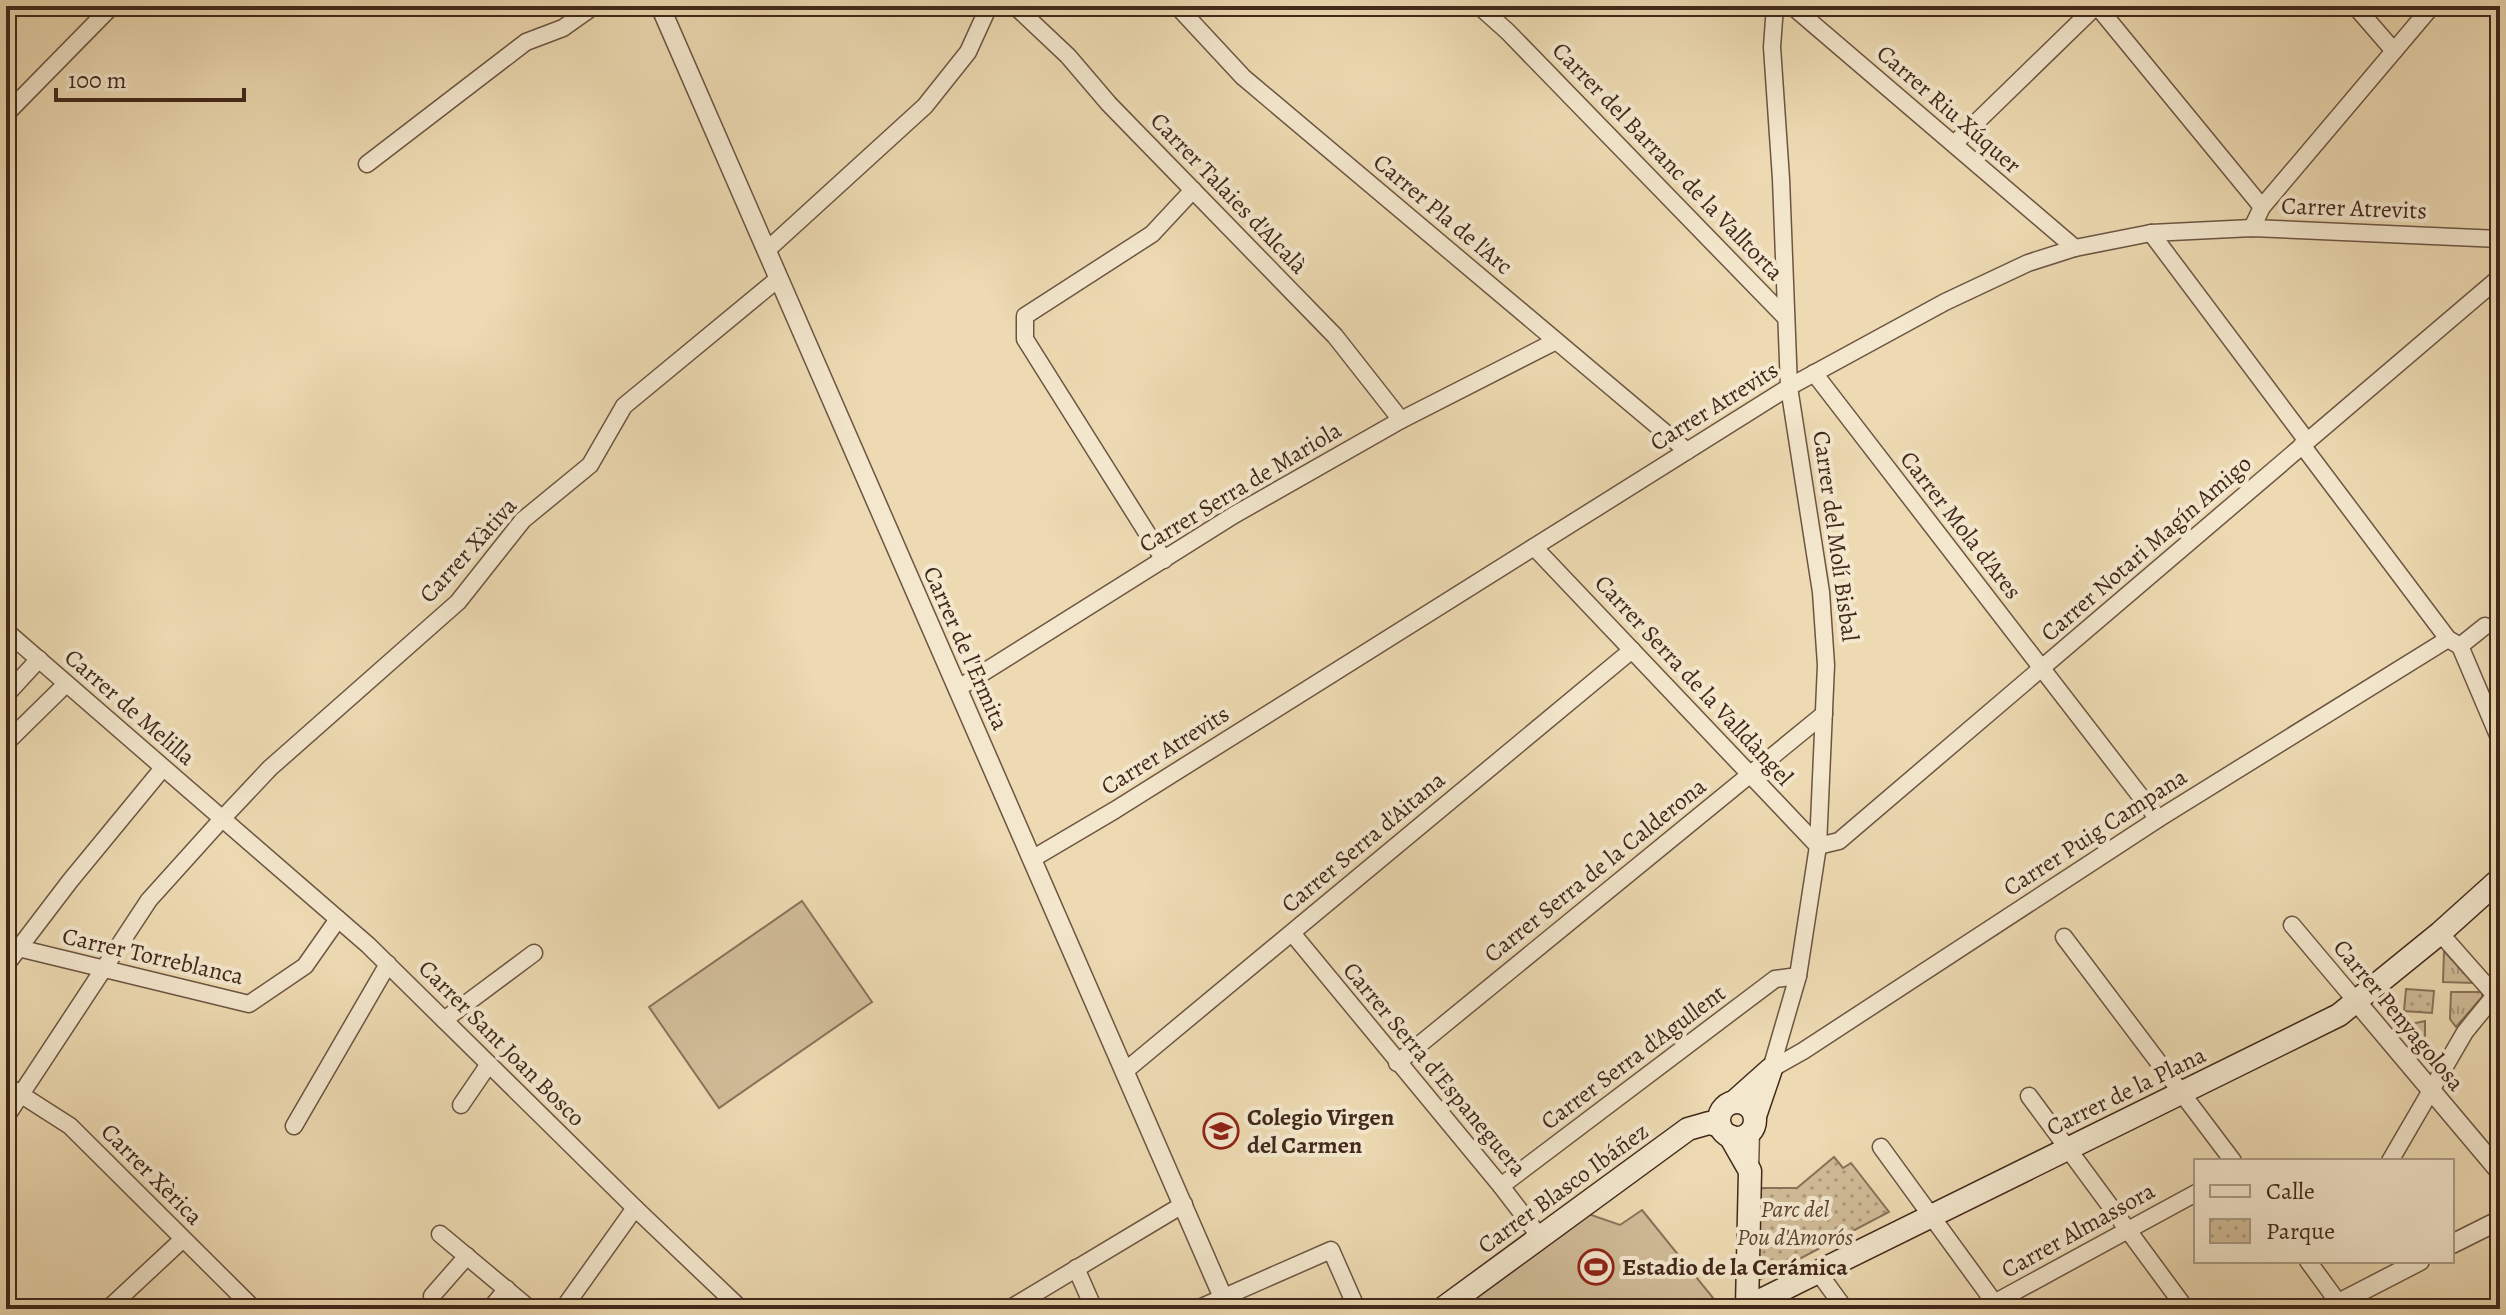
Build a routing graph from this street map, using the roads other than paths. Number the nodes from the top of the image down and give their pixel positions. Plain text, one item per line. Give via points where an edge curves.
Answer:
1 (112, 6) edge
2 (594, 6) edge
3 (660, 6) edge
4 (989, 6) edge
5 (1015, 6) edge
6 (1177, 6) edge
7 (1479, 6) edge
8 (1775, 6) edge
9 (1792, 6) edge
10 (2096, 6) edge
11 (2355, 6) edge
12 (2432, 6) edge
13 (2394, 51) junction
14 (6, 114) edge
15 (1954, 144) junction
16 (367, 164) dead end
17 (1193, 190) junction
18 (2262, 207) junction
19 (2252, 228) junction
20 (2151, 233) junction
21 (2500, 239) edge
22 (2075, 248) junction
23 (767, 250) junction
24 (2500, 277) edge
25 (779, 278) junction
26 (1786, 318) junction
27 (1556, 341) junction
28 (1814, 373) junction
29 (1789, 387) junction
30 (1401, 420) junction
31 (2305, 443) junction
32 (1687, 451) junction
33 (1534, 547) junction
34 (1164, 560) junction
35 (2485, 626) dead end
36 (6, 631) edge
37 (2454, 643) junction
38 (1632, 650) junction
39 (39, 659) junction
40 (2042, 668) junction
41 (66, 684) junction
42 (957, 689) junction
43 (6, 695) edge
44 (1824, 714) junction
45 (2500, 740) edge
46 (6, 743) edge
47 (163, 768) junction
48 (1750, 775) junction
49 (222, 819) junction
50 (2158, 819) junction
51 (1818, 846) junction
52 (1032, 859) junction
53 (2500, 879) edge
54 (338, 919) junction
55 (2292, 925) dead end
56 (1292, 933) junction
57 (2440, 933) junction
58 (2064, 937) dead end
59 (12, 947) edge
60 (534, 953) dead end
61 (388, 964) junction
62 (6, 965) edge
63 (103, 970) junction
64 (1798, 976) junction
65 (2498, 995) edge
66 (2356, 1001) junction
67 (444, 1020) junction
68 (1397, 1063) junction
69 (489, 1064) junction
70 (1771, 1069) junction
71 (1125, 1071) junction
72 (6, 1085) edge
73 (2432, 1091) junction
74 (2182, 1092) junction
75 (22, 1093) junction
76 (2029, 1096) dead end
77 (461, 1105) dead end
78 (6, 1117) edge
79 (294, 1126) dead end
80 (1739, 1127) junction
81 (1881, 1147) dead end
82 (2068, 1149) junction
83 (2232, 1159) edge
84 (2391, 1159) edge
85 (2500, 1172) edge
86 (1501, 1186) junction
87 (2194, 1194) edge
88 (1184, 1204) junction
89 (635, 1208) junction
90 (1932, 1216) junction
91 (2500, 1220) edge
92 (2127, 1229) junction
93 (440, 1234) dead end
94 (1540, 1237) junction
95 (183, 1239) junction
96 (2454, 1243) edge
97 (467, 1256) junction
98 (2310, 1263) edge
99 (2329, 1263) edge
100 (2416, 1263) edge
101 (1076, 1268) junction
102 (1818, 1272) junction
103 (2320, 1277) junction
104 (507, 1289) junction
105 (432, 1296) dead end
106 (1226, 1303) edge
107 (1992, 1307) edge
108 (2336, 1307) edge
109 (1747, 1308) edge
110 (108, 1309) edge
111 (254, 1309) edge
112 (490, 1309) edge
113 (530, 1309) edge
114 (563, 1309) edge
115 (741, 1309) edge
116 (1009, 1309) edge
117 (1094, 1309) edge
118 (1197, 1309) edge
119 (1357, 1309) edge
120 (1442, 1309) edge
121 (1845, 1309) edge
122 (2186, 1309) edge

1 - 14 street
2 - 16 street via 563,28 526,42
3 - 23 street, Carrer de l'Ermita
4 - 23 street via 968,52 925,106
5 - 17 street, Carrer Talaies d'Alcalà
6 - 27 street, Carrer Pla de l'Arc via 1243,77
7 - 26 street, Carrer del Barranc de la Valltorta
8 - 26 street, Carrer del Molí Bisbal via 1772,47
9 - 15 street, Carrer Riu Xúquer
10 - 15 street
10 - 18 street
11 - 13 street
12 - 13 street
13 - 18 street
15 - 22 street, Carrer Riu Xúquer
17 - 30 street, Carrer Talaies d'Alcalà via 1335,336
17 - 34 street via 1152,234 1025,316 1025,339
18 - 19 street
19 - 20 street, Carrer Atrevits
19 - 21 street, Carrer Atrevits
20 - 22 street, Carrer Atrevits
20 - 31 street
22 - 28 street, Carrer Atrevits via 2028,263 1945,302
23 - 25 street, Carrer de l'Ermita
24 - 31 street, Carrer Notari Magín Amigo
25 - 42 street, Carrer de l'Ermita
25 - 49 street, Carrer Xàtiva via 624,406 590,465 523,520 458,602 270,768
26 - 29 street, Carrer del Molí Bisbal
27 - 30 street, Carrer Serra de Mariola
27 - 32 street, Carrer Pla de l'Arc
28 - 29 street, Carrer Atrevits
28 - 40 street, Carrer Mola d'Ares
29 - 32 street, Carrer Atrevits
29 - 44 street, Carrer del Molí Bisbal via 1821,592
30 - 34 street, Carrer Serra de Mariola
31 - 37 street
31 - 40 street, Carrer Notari Magín Amigo
32 - 33 street, Carrer Atrevits
33 - 38 street, Carrer Serra de la Valldàngel
33 - 52 street, Carrer Atrevits
34 - 42 street, Carrer Serra de Mariola
35 - 37 street, Carrer Puig Campana
36 - 39 street, Carrer de Melilla
37 - 45 street
37 - 50 street, Carrer Puig Campana
38 - 48 street, Carrer Serra de la Valldàngel
38 - 56 street, Carrer Serra d'Aitana
39 - 41 street, Carrer de Melilla
39 - 43 street
40 - 50 street, Carrer Mola d'Ares
40 - 51 street, Carrer Notari Magín Amigo via 1839,841
41 - 46 street
41 - 47 street, Carrer de Melilla
42 - 52 street, Carrer de l'Ermita
44 - 48 street, Carrer Serra de la Calderona
44 - 51 street, Carrer del Molí Bisbal
47 - 49 street, Carrer de Melilla
47 - 59 street
48 - 51 street, Carrer Serra de la Valldàngel
48 - 68 street, Carrer Serra de la Calderona
49 - 54 street, Carrer Sant Joan Bosco
49 - 63 street, Carrer Xàtiva via 149,900
50 - 70 street, Carrer Puig Campana
51 - 64 street, Carrer del Molí Bisbal
52 - 71 street, Carrer de l'Ermita
53 - 57 main road, Carrer de la Plana
54 - 61 street, Carrer Sant Joan Bosco
54 - 63 street, Carrer Torreblanca via 305,966 249,1004
55 - 66 street, Carrer Penyagolosa
56 - 68 street, Carrer Serra d'Espaneguera
56 - 71 street, Carrer Serra d'Aitana
57 - 65 street
57 - 66 main road, Carrer de la Plana
58 - 74 street
59 - 62 street
59 - 63 street, Carrer Torreblanca
60 - 67 street
61 - 67 street, Carrer Sant Joan Bosco
61 - 79 street
63 - 75 street, Carrer Xàtiva
64 - 70 street, Carrer del Molí Bisbal
64 - 86 street, Carrer Serra d'Agullent via 1775,979
65 - 73 street via 2465,1032
66 - 73 street, Carrer Penyagolosa
66 - 74 main road, Carrer de la Plana via 2339,1015
67 - 69 street, Carrer Sant Joan Bosco
68 - 86 street, Carrer Serra d'Espaneguera
69 - 77 street
69 - 89 street, Carrer Sant Joan Bosco
70 - 80 main road, Carrer del Molí Bisbal
70 - 80 main road via 1721,1111
71 - 88 street, Carrer de l'Ermita
72 - 75 street, Carrer Xèrica
73 - 84 street
73 - 85 street, Carrer Penyagolosa
74 - 82 main road, Carrer de la Plana
74 - 83 street
75 - 78 street, Carrer Xàtiva
75 - 95 street, Carrer Xèrica via 70,1126
76 - 82 street
80 - 94 main road, Carrer Blasco Ibáñez via 1709,1123 1688,1129
80 - 109 main road via 1750,1171
81 - 90 street
82 - 90 main road, Carrer de la Plana
82 - 92 street
86 - 94 street, Carrer Serra d'Espaneguera
87 - 92 street, Carrer Almassora
88 - 101 street
88 - 106 street, Carrer de l'Ermita
89 - 114 street
89 - 115 street, Carrer Sant Joan Bosco
90 - 102 main road, Carrer de la Plana
90 - 107 street
91 - 96 street
92 - 107 street, Carrer Almassora
92 - 122 street
93 - 97 street
94 - 120 main road, Carrer Blasco Ibáñez
95 - 110 street
95 - 111 street, Carrer Xèrica
97 - 104 street
97 - 105 street
98 - 103 street
99 - 103 street
100 - 108 street
101 - 116 street
101 - 117 street
102 - 109 main road, Carrer de la Plana
102 - 121 street
103 - 108 street
104 - 112 street
104 - 113 street
106 - 118 street
106 - 119 street via 1331,1250

